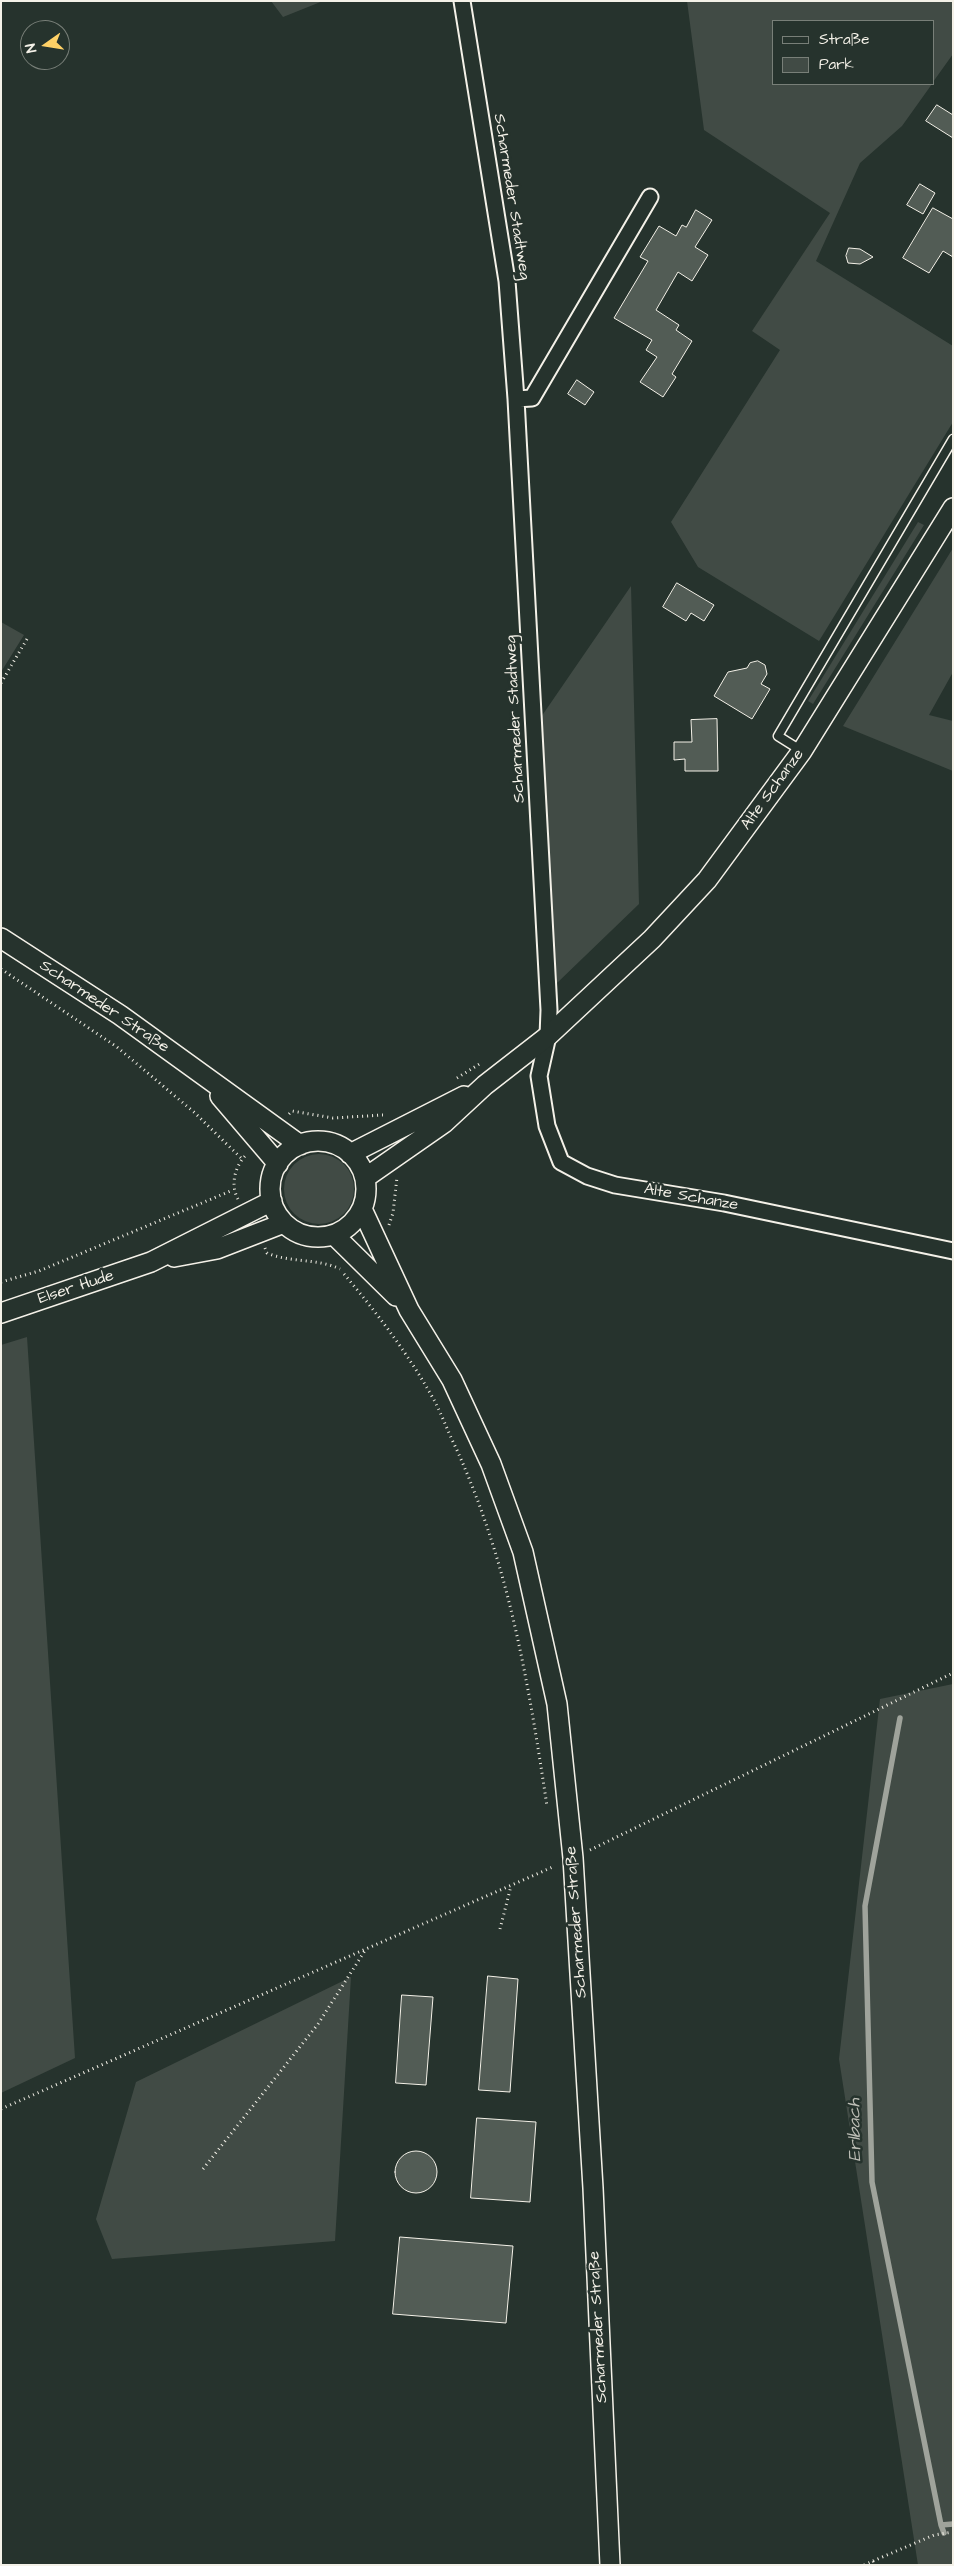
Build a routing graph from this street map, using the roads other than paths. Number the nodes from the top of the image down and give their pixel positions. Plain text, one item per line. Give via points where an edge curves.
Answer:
1 (462, 1) edge
2 (650, 197) dead end
3 (516, 399) junction
4 (953, 439) edge
5 (953, 508) edge
6 (802, 750) junction
7 (1, 938) edge
8 (548, 1036) junction
9 (205, 1078) junction
10 (485, 1085) junction
11 (300, 1145) junction
12 (350, 1154) junction
13 (278, 1164) junction
14 (365, 1178) junction
15 (272, 1201) junction
16 (362, 1209) junction
17 (284, 1223) junction
18 (334, 1235) junction
19 (953, 1251) edge
20 (151, 1262) junction
21 (409, 1310) junction
22 (1, 1313) edge
23 (610, 2565) edge

1 - 3 street, Scharmeder Stadtweg via 507,281
2 - 3 street via 532,398
3 - 8 street, Scharmeder Stadtweg
4 - 6 lane via 778,736
5 - 6 street, Alte Schanze
6 - 8 street, Alte Schanze via 707,880 652,939
7 - 9 street, Scharmeder Straße via 120,1015
8 - 10 street, Alte Schanze
8 - 19 street, Alte Schanze via 539,1076 546,1126 561,1162 586,1176 615,1185
9 - 11 street, Scharmeder Straße
9 - 13 street, Scharmeder Straße
10 - 12 street, Alte Schanze
10 - 14 street, Alte Schanze via 444,1123
11 - 12 street via 331,1143
11 - 13 street
12 - 14 street
13 - 15 street via 270,1188
14 - 16 street
15 - 17 street
15 - 20 street, Elser Hude
16 - 18 street via 351,1225
16 - 21 street, Scharmeder Straße
17 - 18 street via 302,1235
17 - 20 street, Elser Hude via 217,1248
18 - 21 street, Scharmeder Straße
20 - 22 street, Elser Hude
21 - 23 street, Scharmeder Straße via 452,1380 474,1424 508,1508 523,1552 557,1704 573,1858 593,2188

